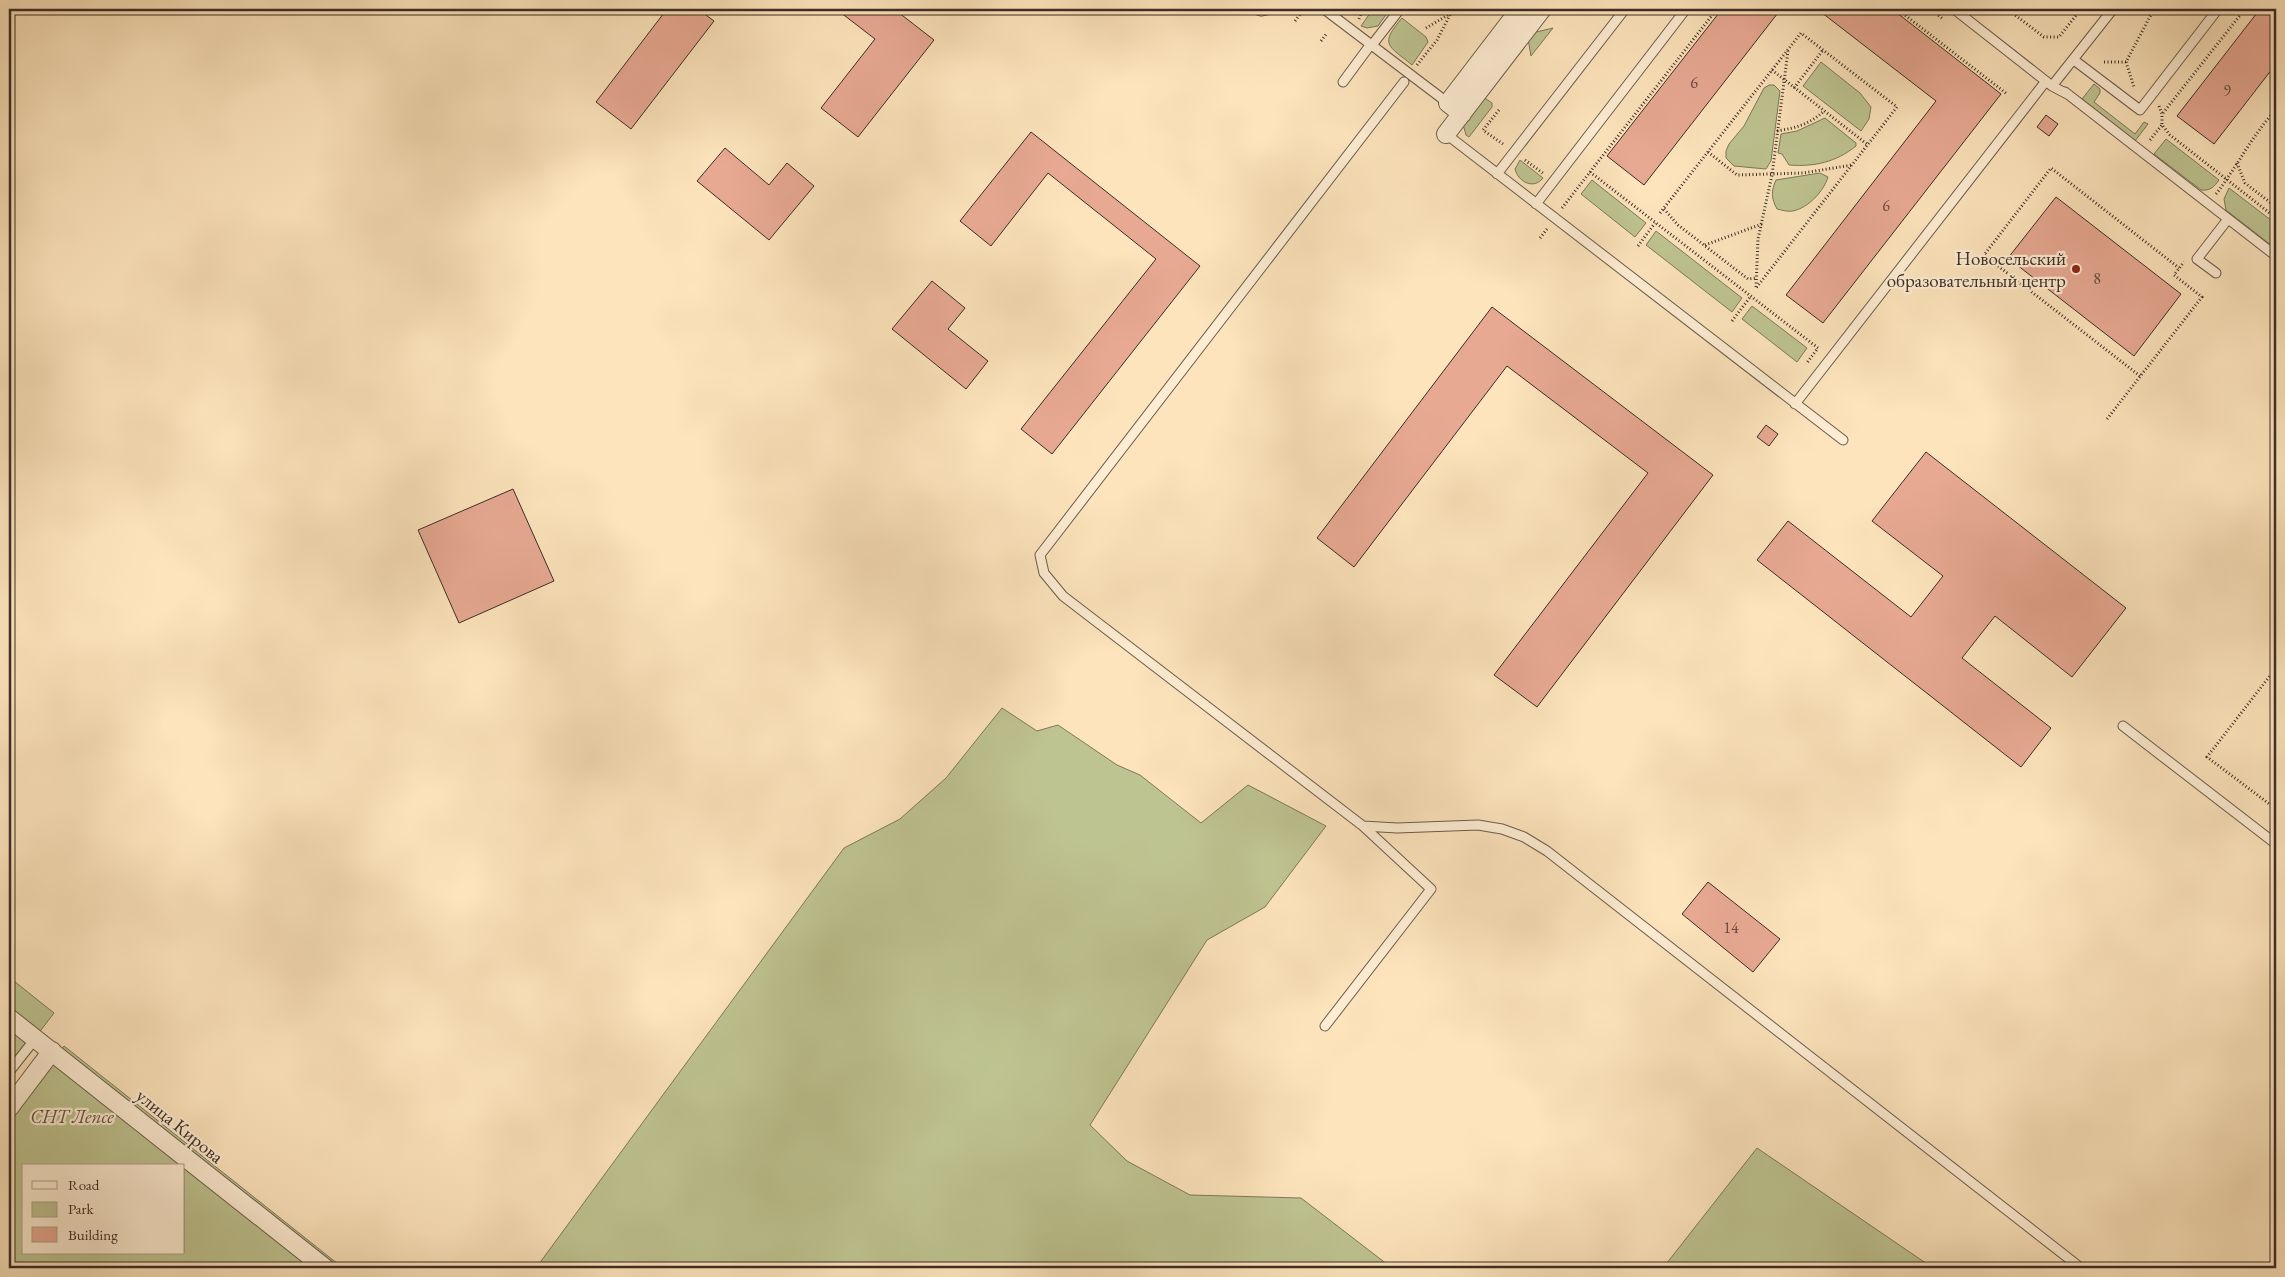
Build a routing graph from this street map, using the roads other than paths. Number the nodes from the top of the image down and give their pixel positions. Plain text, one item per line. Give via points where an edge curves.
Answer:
1 (1254, 9) edge
2 (1271, 9) edge
3 (1324, 9) edge
4 (1400, 9) edge
5 (1520, 9) edge
6 (1542, 9) edge
7 (1625, 9) edge
8 (1686, 9) edge
9 (1954, 9) edge
10 (2113, 9) edge
11 (2218, 9) edge
12 (1371, 45) junction
13 (2074, 60) junction
14 (1343, 82) dead end
15 (1404, 82) dead end
16 (2049, 83) junction
17 (1455, 108) junction
18 (1446, 134) joint
19 (1497, 174) junction
20 (1536, 204) junction
21 (2228, 219) junction
22 (2276, 256) edge
23 (2216, 273) dead end
24 (1795, 404) junction
25 (1843, 440) dead end
26 (2123, 726) dead end
27 (1364, 826) junction
28 (2276, 844) edge
29 (9, 1018) edge
30 (1325, 1026) dead end
31 (35, 1039) junction
32 (52, 1051) junction
33 (9, 1072) edge
34 (9, 1108) edge
35 (325, 1268) edge
36 (2081, 1268) edge

1 - 2 lane
3 - 12 lane
4 - 12 lane
5 - 17 street
6 - 17 street
7 - 19 lane
8 - 20 lane
9 - 16 lane
10 - 13 lane
11 - 13 lane via 2140,110
12 - 14 lane
12 - 17 lane
13 - 16 lane
15 - 27 lane via 1040,555 1044,572 1064,596
16 - 21 lane via 2065,92
16 - 24 lane
17 - 18 street
18 - 19 lane
19 - 20 lane
20 - 24 lane
21 - 22 lane
21 - 23 lane via 2197,259
24 - 25 lane
26 - 28 lane
27 - 30 lane via 1431,889
27 - 36 lane via 1478,825 1502,828 1547,851
29 - 31 street, улица Кирова
31 - 32 street, улица Кирова
31 - 33 lane
32 - 34 street
32 - 35 street, улица Кирова

